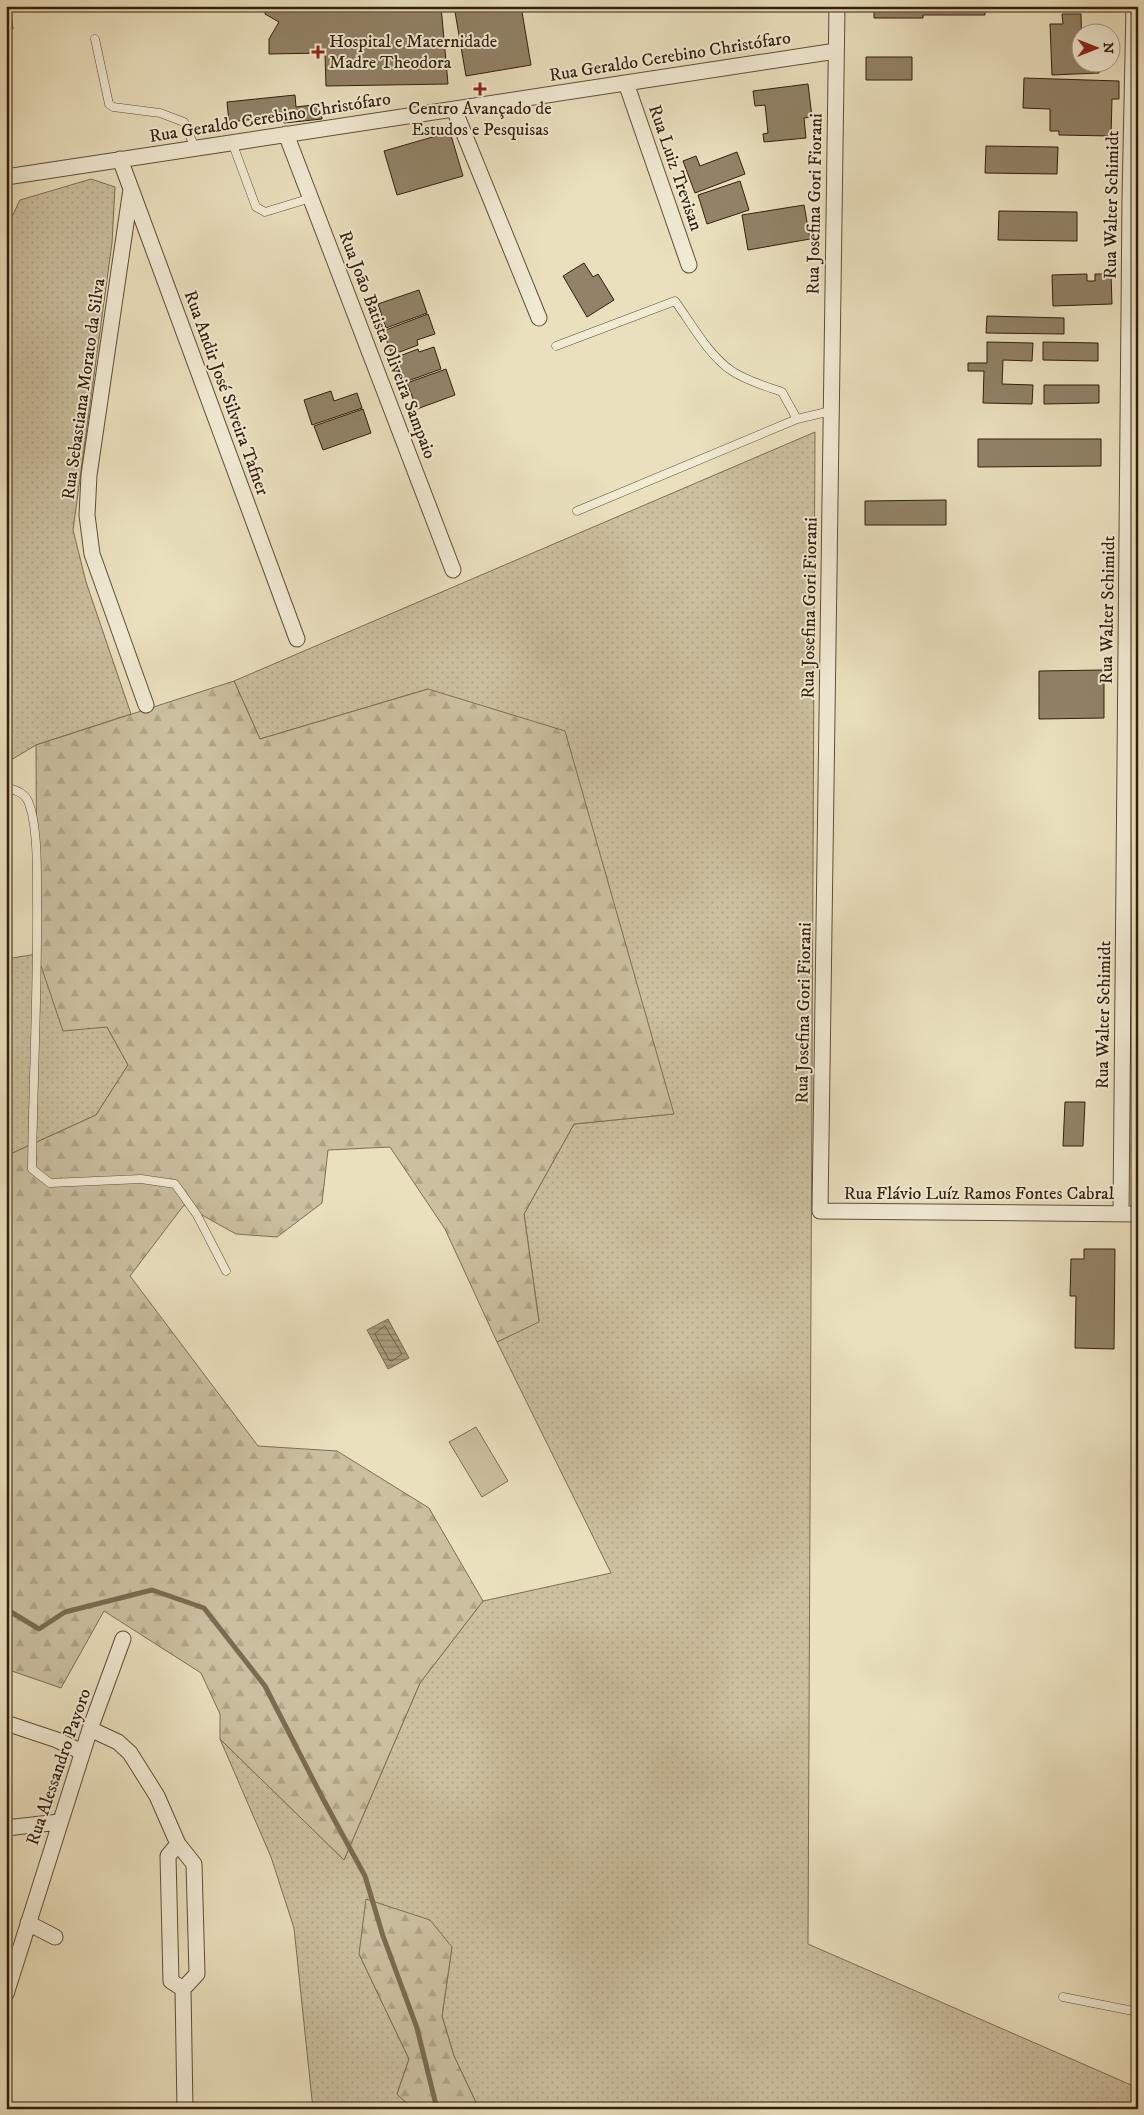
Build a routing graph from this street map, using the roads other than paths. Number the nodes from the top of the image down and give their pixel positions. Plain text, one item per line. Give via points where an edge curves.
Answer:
1 (837, 6) edge
2 (1134, 6) edge
3 (95, 39) dead end
4 (836, 51) junction
5 (626, 83) junction
6 (454, 109) junction
7 (286, 134) junction
8 (232, 142) junction
9 (195, 148) junction
10 (120, 160) junction
11 (6, 177) edge
12 (131, 189) junction
13 (311, 198) junction
14 (1134, 199) edge
15 (689, 265) dead end
16 (539, 318) dead end
17 (556, 346) dead end
18 (831, 411) junction
19 (798, 419) junction
20 (577, 511) dead end
21 (453, 570) dead end
22 (297, 639) dead end
23 (146, 705) dead end
24 (6, 787) edge
25 (820, 1211) joint
26 (1121, 1213) junction
27 (1138, 1214) edge
28 (226, 1271) dead end
29 (123, 1639) dead end
30 (6, 1723) edge
31 (90, 1729) junction
32 (82, 1752) junction
33 (59, 1822) junction
34 (6, 1828) edge
35 (178, 1844) junction
36 (28, 1923) junction
37 (55, 1936) dead end
38 (183, 1989) junction
39 (6, 1994) edge
40 (1063, 1997) dead end
41 (1138, 2012) edge
42 (185, 2109) edge

1 - 4 street, Rua Josefina Gori Fiorani
2 - 14 street, Rua Walter Schimidt
3 - 9 lane via 109,104 160,113 184,122
4 - 5 street, Rua Geraldo Cerebino Christófaro
4 - 18 street, Rua Josefina Gori Fiorani
5 - 6 street, Rua Geraldo Cerebino Christófaro
5 - 15 street, Rua Luiz Trevisan
6 - 7 street, Rua Geraldo Cerebino Christófaro
6 - 16 street
7 - 8 street, Rua Geraldo Cerebino Christófaro
7 - 13 street, Rua João Batista Oliveira Sampaio
8 - 9 street, Rua Geraldo Cerebino Christófaro
8 - 13 lane via 260,211
9 - 10 street, Rua Geraldo Cerebino Christófaro
10 - 11 street, Rua Geraldo Cerebino Christófaro
10 - 12 street, Rua Andir José Silveira Tafner
12 - 22 street, Rua Andir José Silveira Tafner
12 - 23 street, Rua Sebastiana Morato da Silva via 89,475 87,514 92,554
13 - 21 street, Rua João Batista Oliveira Sampaio
14 - 26 street, Rua Walter Schimidt
17 - 19 lane via 675,301 716,357 747,380 782,392
18 - 19 lane
18 - 25 street, Rua Josefina Gori Fiorani
19 - 20 lane
24 - 28 lane via 28,799 33,822 37,954 32,1169 50,1183 142,1179 175,1184
25 - 26 street, Rua Flávio Luíz Ramos Fontes Cabral
26 - 27 street, Rua Flávio Luíz Ramos Fontes Cabral
29 - 31 street, Rua Alessandro Payoro
30 - 32 street
31 - 32 street, Rua Alessandro Payoro
31 - 35 street via 118,1742 130,1753 157,1796
32 - 33 street, Rua Alessandro Payoro
33 - 34 street
33 - 36 street, Rua Alessandro Payoro
35 - 38 street via 168,1856 171,1981
35 - 38 street via 194,1864 196,1974
36 - 37 street
36 - 39 street, Rua Alessandro Payoro
38 - 42 street
40 - 41 lane

